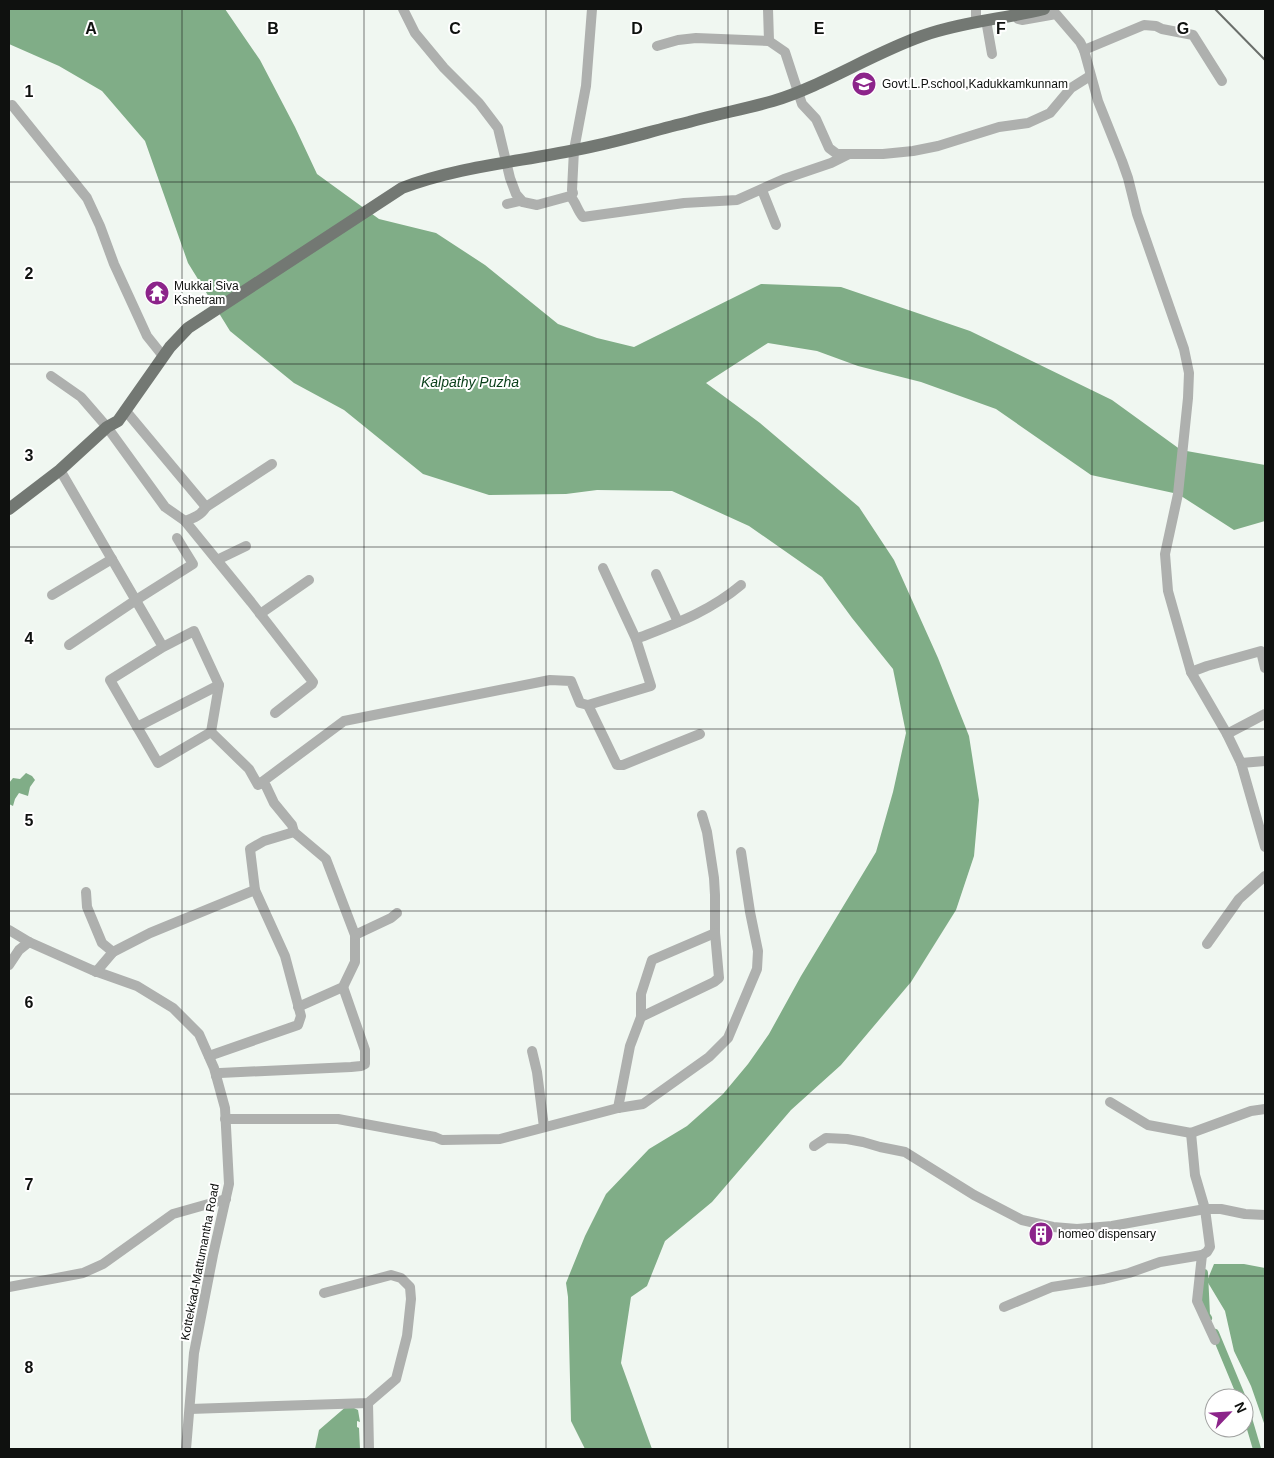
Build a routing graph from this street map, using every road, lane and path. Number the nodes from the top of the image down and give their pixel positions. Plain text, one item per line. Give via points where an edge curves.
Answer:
1 (403, 9) edge
2 (592, 9) edge
3 (768, 9) edge
4 (1044, 9) edge
5 (1017, 13) edge
6 (979, 17) edge
7 (769, 41) junction
8 (657, 46) dead end
9 (1084, 50) junction
10 (992, 54) dead end
11 (1090, 76) junction
12 (1222, 81) dead end
13 (798, 92) junction
14 (12, 105) dead end
15 (574, 150) junction
16 (849, 154) junction
17 (506, 162) junction
18 (762, 190) junction
19 (573, 193) dead end
20 (523, 202) junction
21 (507, 204) dead end
22 (776, 225) dead end
23 (163, 356) junction
24 (50, 376) dead end
25 (125, 410) junction
26 (107, 427) junction
27 (272, 464) dead end
28 (60, 470) junction
29 (206, 507) junction
30 (9, 509) edge
31 (185, 521) junction
32 (177, 538) dead end
33 (246, 546) dead end
34 (112, 559) junction
35 (217, 560) junction
36 (603, 568) dead end
37 (656, 574) dead end
38 (309, 580) dead end
39 (740, 586) dead end
40 (52, 595) dead end
41 (136, 600) junction
42 (260, 614) junction
43 (678, 622) junction
44 (636, 639) junction
45 (69, 645) dead end
46 (163, 647) junction
47 (1265, 668) edge
48 (1191, 672) junction
49 (219, 685) junction
50 (588, 705) junction
51 (275, 713) dead end
52 (1265, 714) edge
53 (137, 726) junction
54 (211, 732) junction
55 (700, 734) dead end
56 (1228, 734) junction
57 (1265, 761) edge
58 (1241, 763) junction
59 (262, 783) junction
60 (702, 815) dead end
61 (294, 832) junction
62 (1265, 847) edge
63 (741, 852) dead end
64 (1265, 876) edge
65 (255, 890) junction
66 (86, 892) dead end
67 (397, 913) dead end
68 (9, 930) edge
69 (715, 933) junction
70 (355, 935) junction
71 (29, 942) junction
72 (1207, 944) dead end
73 (113, 952) junction
74 (9, 965) edge
75 (96, 972) junction
76 (343, 987) junction
77 (298, 1007) junction
78 (641, 1017) junction
79 (532, 1051) dead end
80 (209, 1056) junction
81 (216, 1076) junction
82 (1110, 1102) dead end
83 (618, 1108) junction
84 (1265, 1109) edge
85 (225, 1119) junction
86 (544, 1127) junction
87 (1191, 1133) junction
88 (814, 1146) dead end
89 (226, 1199) junction
90 (1205, 1210) junction
91 (1265, 1215) edge
92 (1202, 1255) junction
93 (9, 1287) edge
94 (324, 1293) dead end
95 (1004, 1307) dead end
96 (1215, 1340) dead end
97 (368, 1403) junction
98 (190, 1409) junction
99 (186, 1449) edge
100 (368, 1449) edge

1 - 17 street via 415,33 498,128
2 - 15 street via 586,86
3 - 7 street
4 - 5 main road
5 - 6 main road
5 - 9 street via 1022,20 1056,14
6 - 10 street
6 - 13 main road via 893,47
7 - 8 street via 696,38
7 - 13 street via 785,52
9 - 11 street
9 - 12 street via 1144,25 1156,26 1193,35
11 - 16 street via 1071,88 1050,113 1028,123 999,127 913,151
11 - 48 street via 1128,178 1136,214 1184,349 1189,373 1178,494 1165,554 1168,591
13 - 15 main road
13 - 16 street via 802,104 816,119 829,148 837,154
14 - 23 street via 87,198 147,336
15 - 17 main road
15 - 19 street
16 - 18 street
17 - 20 street via 516,194
17 - 23 main road via 426,179 402,188 201,318
18 - 20 street via 737,200 684,203 583,217 570,196 537,205
18 - 22 street
20 - 21 street
23 - 25 main road
24 - 26 street via 81,397
25 - 26 main road via 118,421
25 - 29 street
26 - 28 main road
26 - 31 street via 165,507
27 - 29 street
28 - 30 main road
28 - 34 street
29 - 31 street
31 - 35 street
32 - 41 street via 193,564
33 - 35 street
34 - 40 street
34 - 41 street
35 - 42 street
36 - 44 street
37 - 43 street
38 - 42 street
39 - 43 street via 711,607
41 - 45 street
41 - 46 street
42 - 51 street via 313,682
43 - 44 street
44 - 50 street via 650,686
46 - 49 street via 194,631
46 - 53 street via 110,680
47 - 48 street via 1261,651
48 - 56 street
49 - 53 street
49 - 54 street
50 - 55 street via 617,765
50 - 59 street via 580,703 570,681 550,680 344,721
52 - 56 street
53 - 54 street via 158,763
54 - 59 street via 250,769 258,785
56 - 58 street
57 - 58 street
58 - 62 street
59 - 61 street
60 - 69 street via 714,878
61 - 65 street via 250,849
61 - 70 street via 326,859
63 - 83 street via 758,951 757,969 728,1038 709,1057 643,1104
64 - 72 street via 1239,898
65 - 73 street via 150,933
65 - 77 street via 285,956
66 - 73 street via 86,907 102,943
67 - 70 street
68 - 71 street, Kottekkad-Mattumantha Road
69 - 78 street via 652,960 641,994
69 - 78 street via 718,978
70 - 76 street via 355,962
71 - 74 street
71 - 75 street, Kottekkad-Mattumantha Road
73 - 75 street
75 - 80 street, Kottekkad-Mattumantha Road via 137,986 173,1008 199,1034
76 - 77 street
76 - 81 street via 364,1050 365,1064 220,1073
77 - 80 street via 301,1016 298,1025
78 - 83 street via 630,1046
79 - 86 street
80 - 81 street, Kottekkad-Mattumantha Road
81 - 85 street, Kottekkad-Mattumantha Road
82 - 87 street via 1148,1125
83 - 86 street
84 - 87 street
85 - 86 street via 338,1119 442,1140 500,1139
85 - 89 street, Kottekkad-Mattumantha Road via 229,1184
87 - 90 street via 1195,1174
88 - 90 street via 826,1138 833,1138 905,1152 974,1195 1022,1220 1053,1226 1077,1229 1112,1226
89 - 93 street via 173,1214 103,1264 83,1273
89 - 98 street, Kottekkad-Mattumantha Road via 194,1353
90 - 91 street
90 - 92 street via 1210,1247
92 - 95 street via 1160,1262 1104,1279 1052,1287
92 - 96 street via 1197,1301
94 - 97 street via 391,1275 401,1278 410,1287 407,1336 396,1379
97 - 98 street
97 - 100 street
98 - 99 street, Kottekkad-Mattumantha Road

